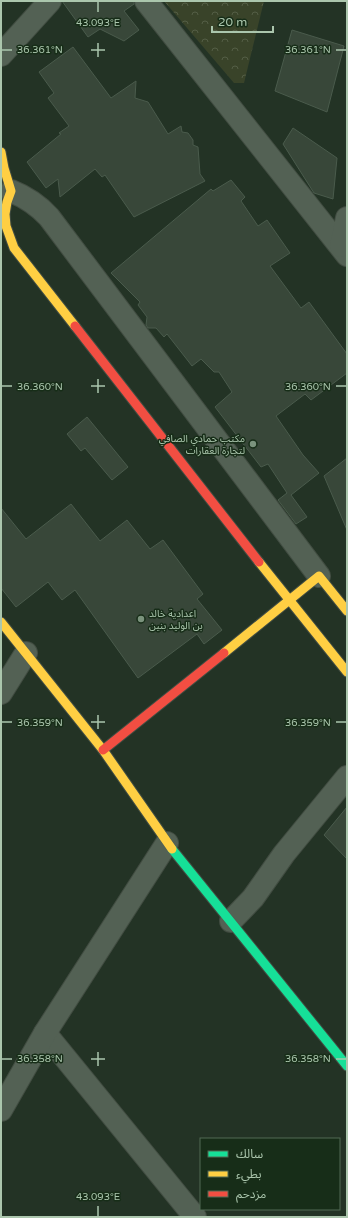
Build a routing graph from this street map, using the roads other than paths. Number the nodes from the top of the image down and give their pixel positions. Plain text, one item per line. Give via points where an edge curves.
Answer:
1 (50, 1) edge
2 (146, 1) edge
3 (1, 55) edge
4 (1, 152) edge
5 (10, 191) junction
6 (347, 218) edge
7 (344, 251) edge
8 (319, 576) junction
9 (289, 600) junction
10 (347, 611) edge
11 (1, 622) edge
12 (26, 653) junction
13 (347, 672) edge
14 (1, 693) edge
15 (103, 750) junction
16 (347, 777) edge
17 (167, 843) junction
18 (231, 922) junction
19 (45, 1034) junction
20 (347, 1066) edge
21 (1, 1110) edge
22 (191, 1215) edge

1 - 3 street
2 - 7 street
4 - 5 street
5 - 8 street via 32,201 49,217
5 - 9 street via 5,214 9,237 14,248
6 - 7 street
8 - 9 street
8 - 10 street
9 - 13 street
9 - 15 street
11 - 12 street
12 - 14 street
12 - 15 street
15 - 17 street
16 - 18 street via 284,854 253,898
17 - 18 street
17 - 19 street
18 - 20 street
19 - 21 street
19 - 22 street

